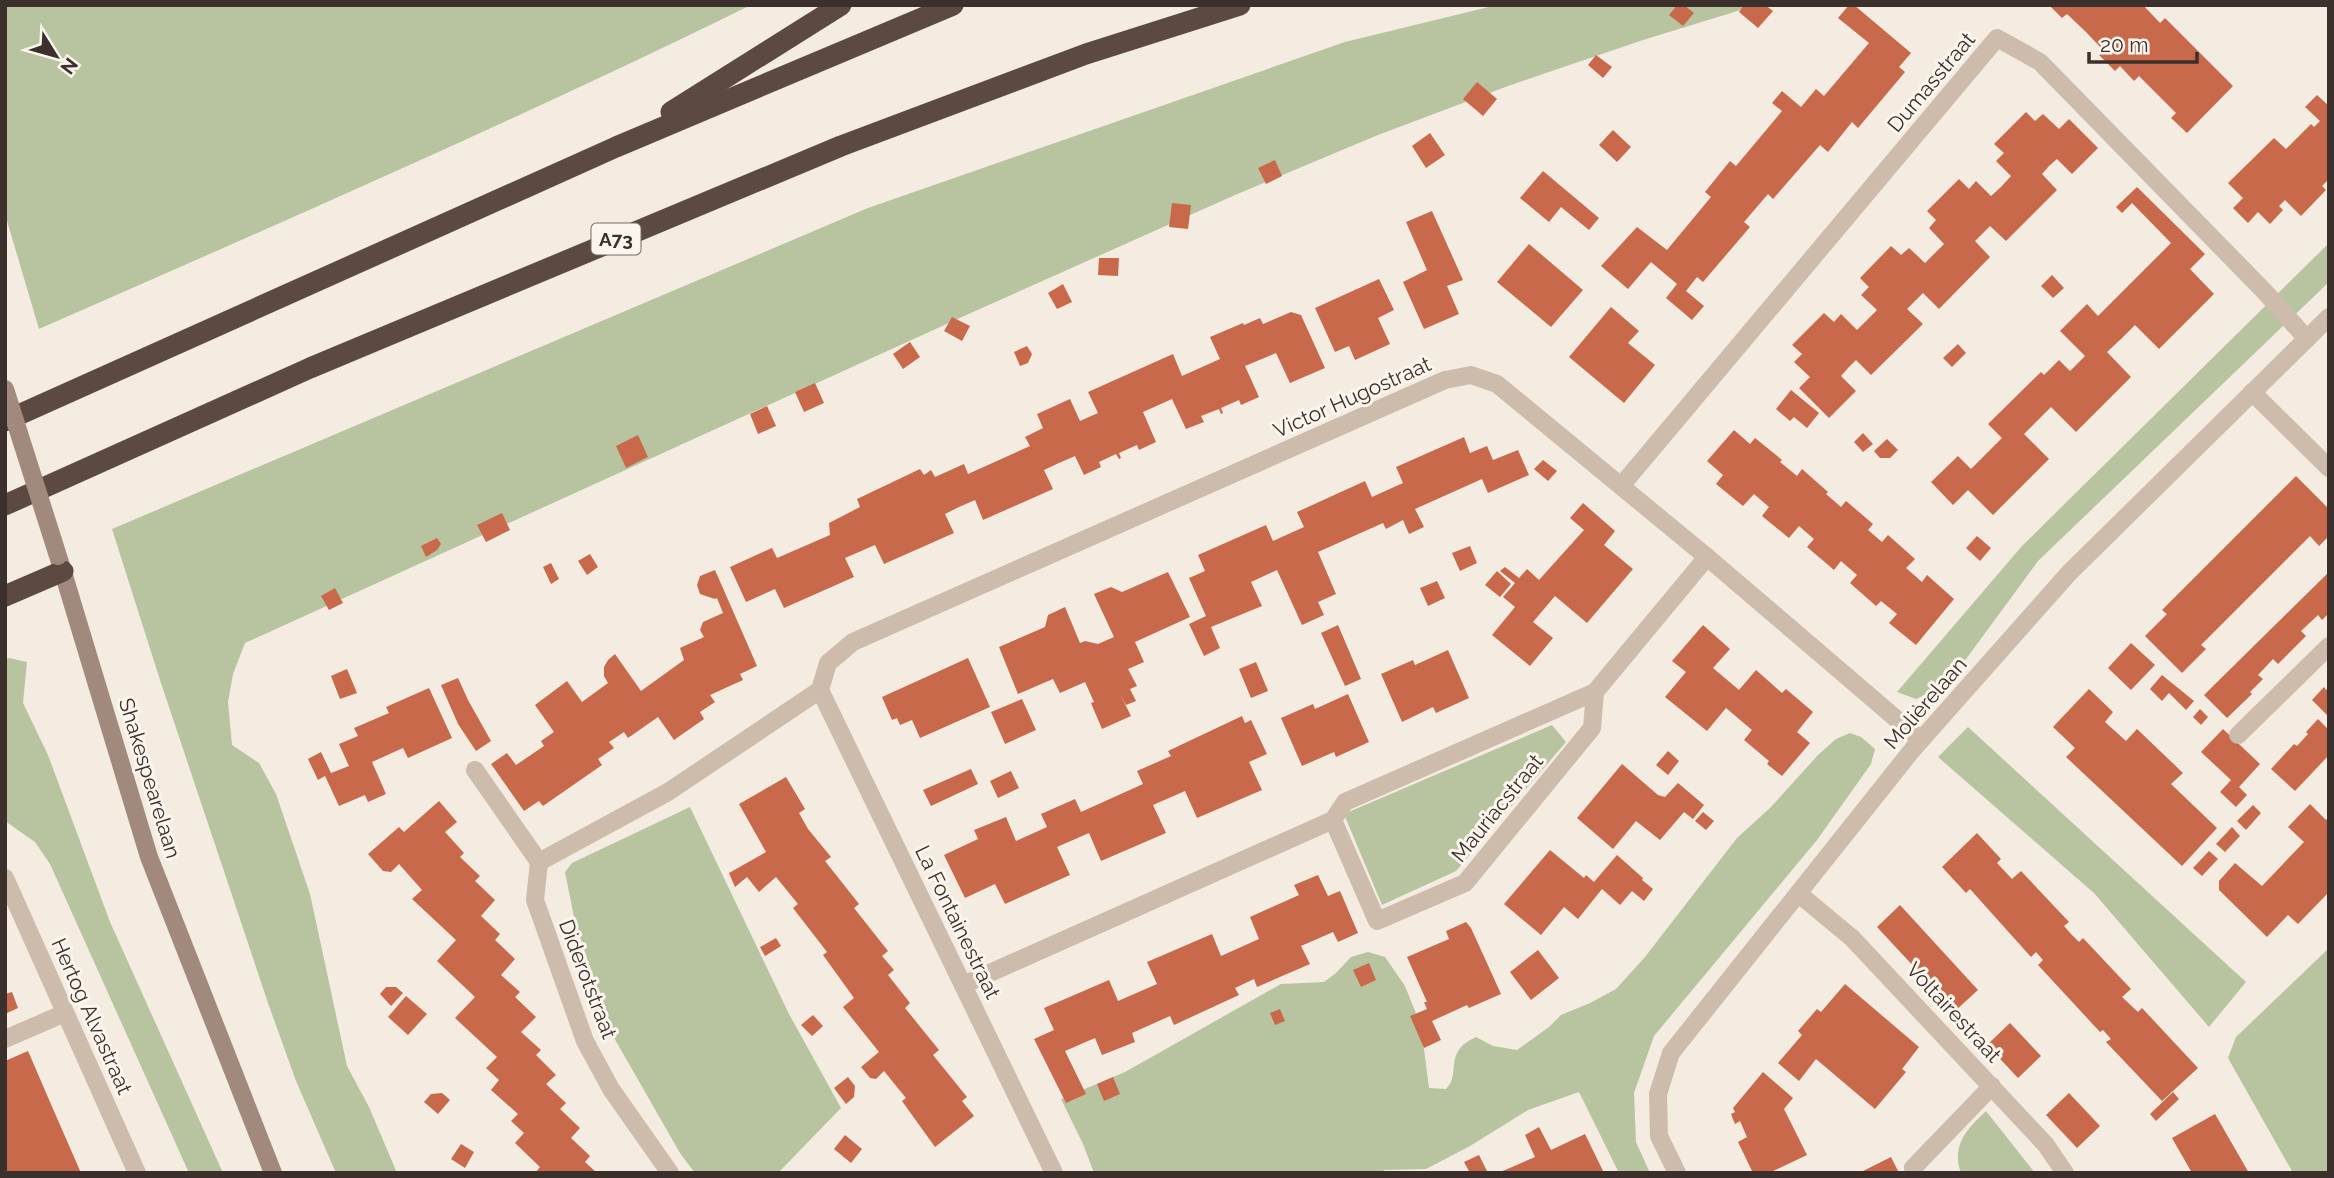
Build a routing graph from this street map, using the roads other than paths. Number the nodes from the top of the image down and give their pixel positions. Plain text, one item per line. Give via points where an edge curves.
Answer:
1 (841, 5) edge
2 (953, 5) edge
3 (1240, 5) edge
4 (616, 146) junction
5 (2329, 317) edge
6 (2307, 339) junction
7 (5, 389) edge
8 (2252, 392) junction
9 (5, 421) edge
10 (2329, 468) edge
11 (1620, 486) junction
12 (5, 505) edge
13 (1707, 557) junction
14 (60, 563) junction
15 (5, 596) edge
16 (2329, 646) edge
17 (820, 690) junction
18 (1595, 692) junction
19 (2238, 735) dead end
20 (1921, 740) junction
21 (475, 770) dead end
22 (1333, 820) junction
23 (539, 862) junction
24 (5, 878) edge
25 (1799, 894) junction
26 (963, 985) junction
27 (65, 1013) junction
28 (5, 1039) edge
29 (1992, 1086) junction
30 (136, 1173) edge
31 (273, 1173) edge
32 (670, 1173) edge
33 (1054, 1173) edge
34 (1677, 1173) edge
35 (1915, 1173) edge
36 (2065, 1173) edge

1 - 4 highway
2 - 4 highway
3 - 12 highway, A73 via 1086,54 841,146 310,368
4 - 9 highway
5 - 6 street, Molièrelaan
6 - 8 street, Molièrelaan
6 - 11 street, Dumasstraat via 2040,62 1997,38
7 - 14 street, Shakespearelaan, bridge
8 - 10 street
8 - 20 street, Molièrelaan via 2069,573
11 - 13 street, Victor Hugostraat
11 - 17 street, Victor Hugostraat via 1497,384 1471,375 1445,380 853,642 828,663
13 - 18 street, Mauriacstraat
13 - 20 street, Victor Hugostraat
14 - 15 highway
14 - 31 street, Shakespearelaan via 149,857
16 - 19 street
17 - 23 street via 668,792
17 - 26 street, La Fontainestraat
18 - 22 street, Mauriacstraat via 1345,802
18 - 22 street, Mauriacstraat via 1592,728 1465,883 1377,921
20 - 25 street, Molièrelaan
21 - 23 street
22 - 26 street, Mauriacstraat
23 - 32 street, Diderotstraat via 535,900 585,1041 611,1089
24 - 27 street, Hertog Alvastraat
25 - 29 street, Voltairestraat via 1852,938
25 - 34 street, Molièrelaan via 1671,1053 1658,1094 1660,1136
26 - 33 street, La Fontainestraat
27 - 28 street
27 - 30 street, Hertog Alvastraat
29 - 35 street via 1913,1168
29 - 36 street, Voltairestraat

